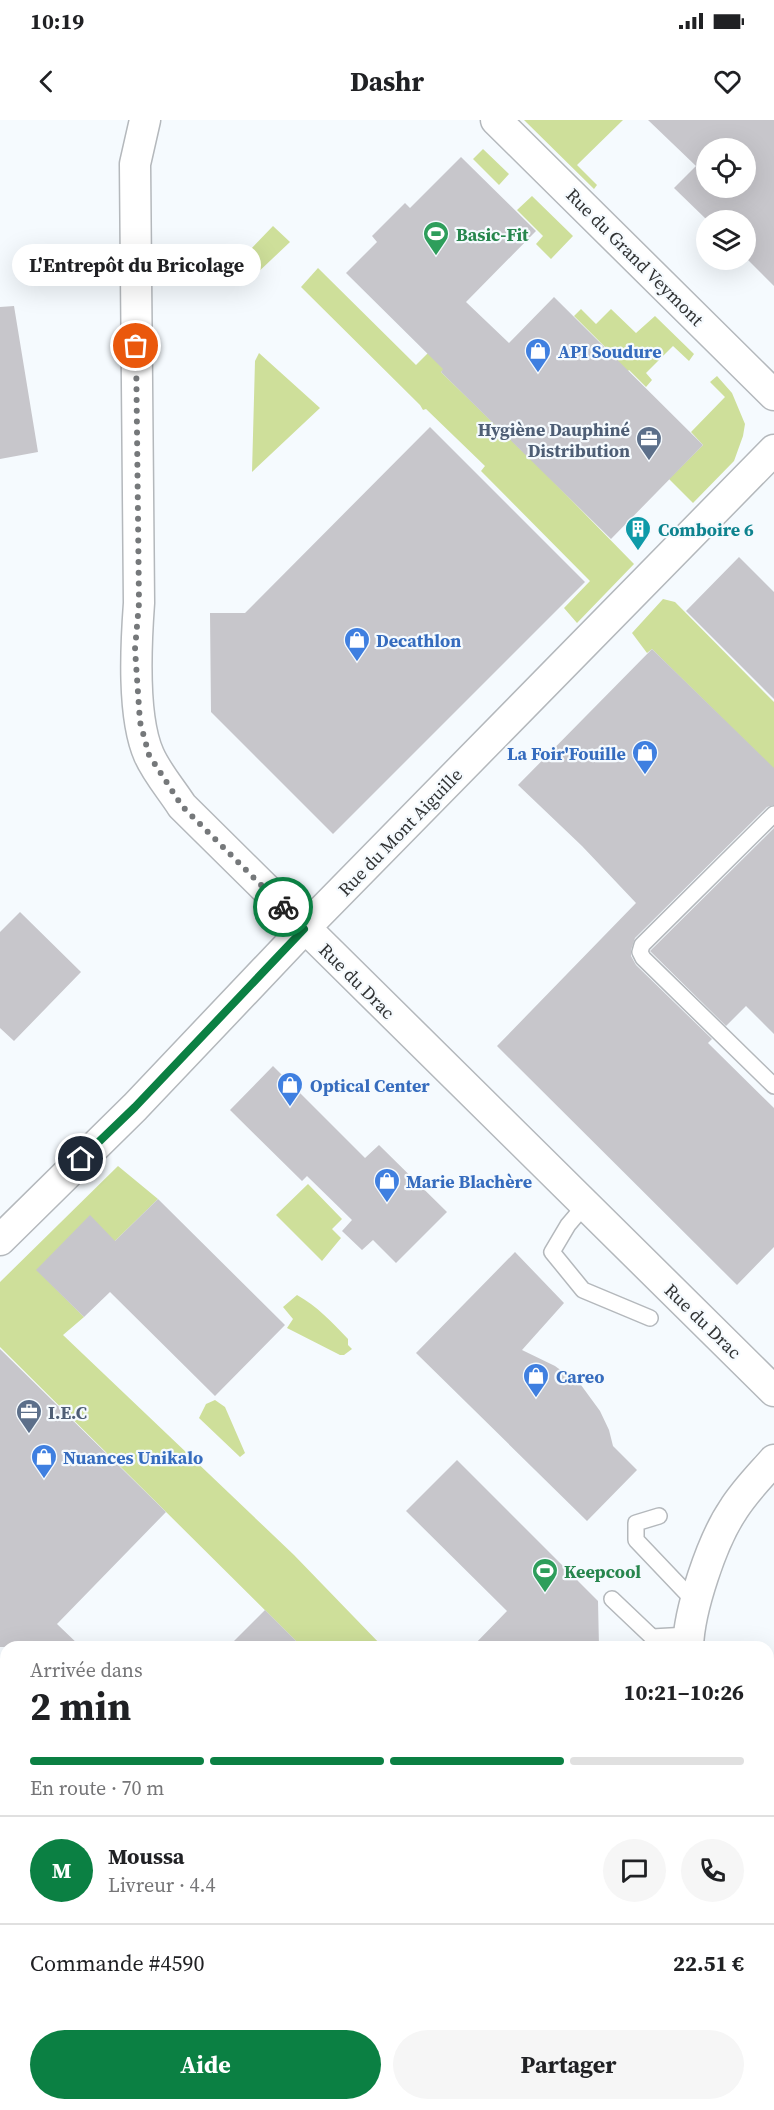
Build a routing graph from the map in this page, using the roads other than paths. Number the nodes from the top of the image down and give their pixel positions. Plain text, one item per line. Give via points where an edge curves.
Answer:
1 (145, 120) edge
2 (496, 120) edge
3 (774, 395) edge
4 (774, 450) edge
5 (774, 814) edge
6 (304, 929) junction
7 (774, 1086) edge
8 (585, 1205) junction
9 (5, 1229) edge
10 (650, 1318) dead end
11 (774, 1391) edge
12 (774, 1460) edge
13 (659, 1516) dead end
14 (612, 1599) dead end
15 (695, 1602) junction
16 (688, 1641) edge

1 - 6 street, Rue du Drac via 135,164 139,603 135,649 140,722 149,755 182,806
2 - 3 street, Rue du Grand Veymont
4 - 6 street, Rue du Mont Aiguille
5 - 7 lane via 642,945 640,952
6 - 8 street, Rue du Drac
6 - 9 street, Rue du Mont Aiguille via 135,1107
8 - 10 lane via 552,1252 583,1290
8 - 11 street, Rue du Drac
12 - 15 street via 732,1511
13 - 15 lane via 636,1523 636,1540
14 - 16 lane via 652,1637
15 - 16 street

